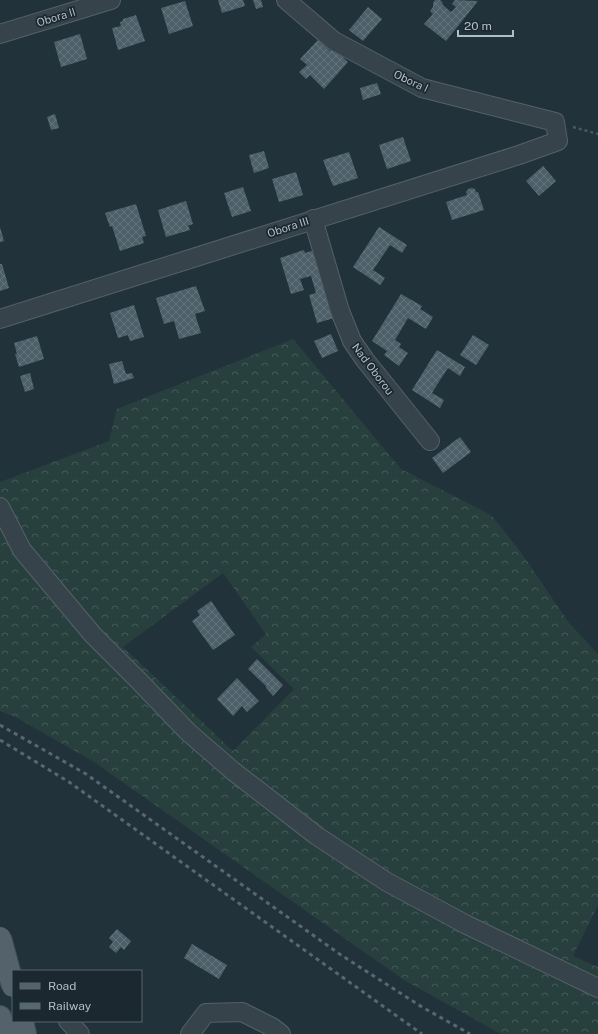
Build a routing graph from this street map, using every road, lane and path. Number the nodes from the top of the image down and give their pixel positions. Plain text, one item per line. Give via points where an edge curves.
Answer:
1 (111, 0) edge
2 (286, 0) edge
3 (0, 34) edge
4 (555, 122) junction
5 (598, 134) edge
6 (313, 218) junction
7 (0, 319) edge
8 (430, 441) dead end
9 (0, 507) edge
10 (0, 938) edge
11 (12, 982) edge
12 (598, 988) edge
13 (0, 1017) edge
14 (22, 1022) edge
15 (69, 1022) edge
16 (4, 1034) edge
17 (25, 1034) edge
18 (80, 1034) edge
19 (190, 1034) edge
20 (281, 1034) edge

1 - 3 street, Obora II
2 - 4 street, Obora I via 334,41 422,88
4 - 5 path
4 - 6 street, Obora III via 558,141
6 - 7 street, Obora III
6 - 8 street, Nad Oborou via 340,311 352,341
9 - 12 street via 22,550 93,635 188,732 233,771 317,836 387,882 467,925
10 - 11 main road, bridge
13 - 16 main road
14 - 17 main road
15 - 18 street
19 - 20 street via 206,1013 242,1012

